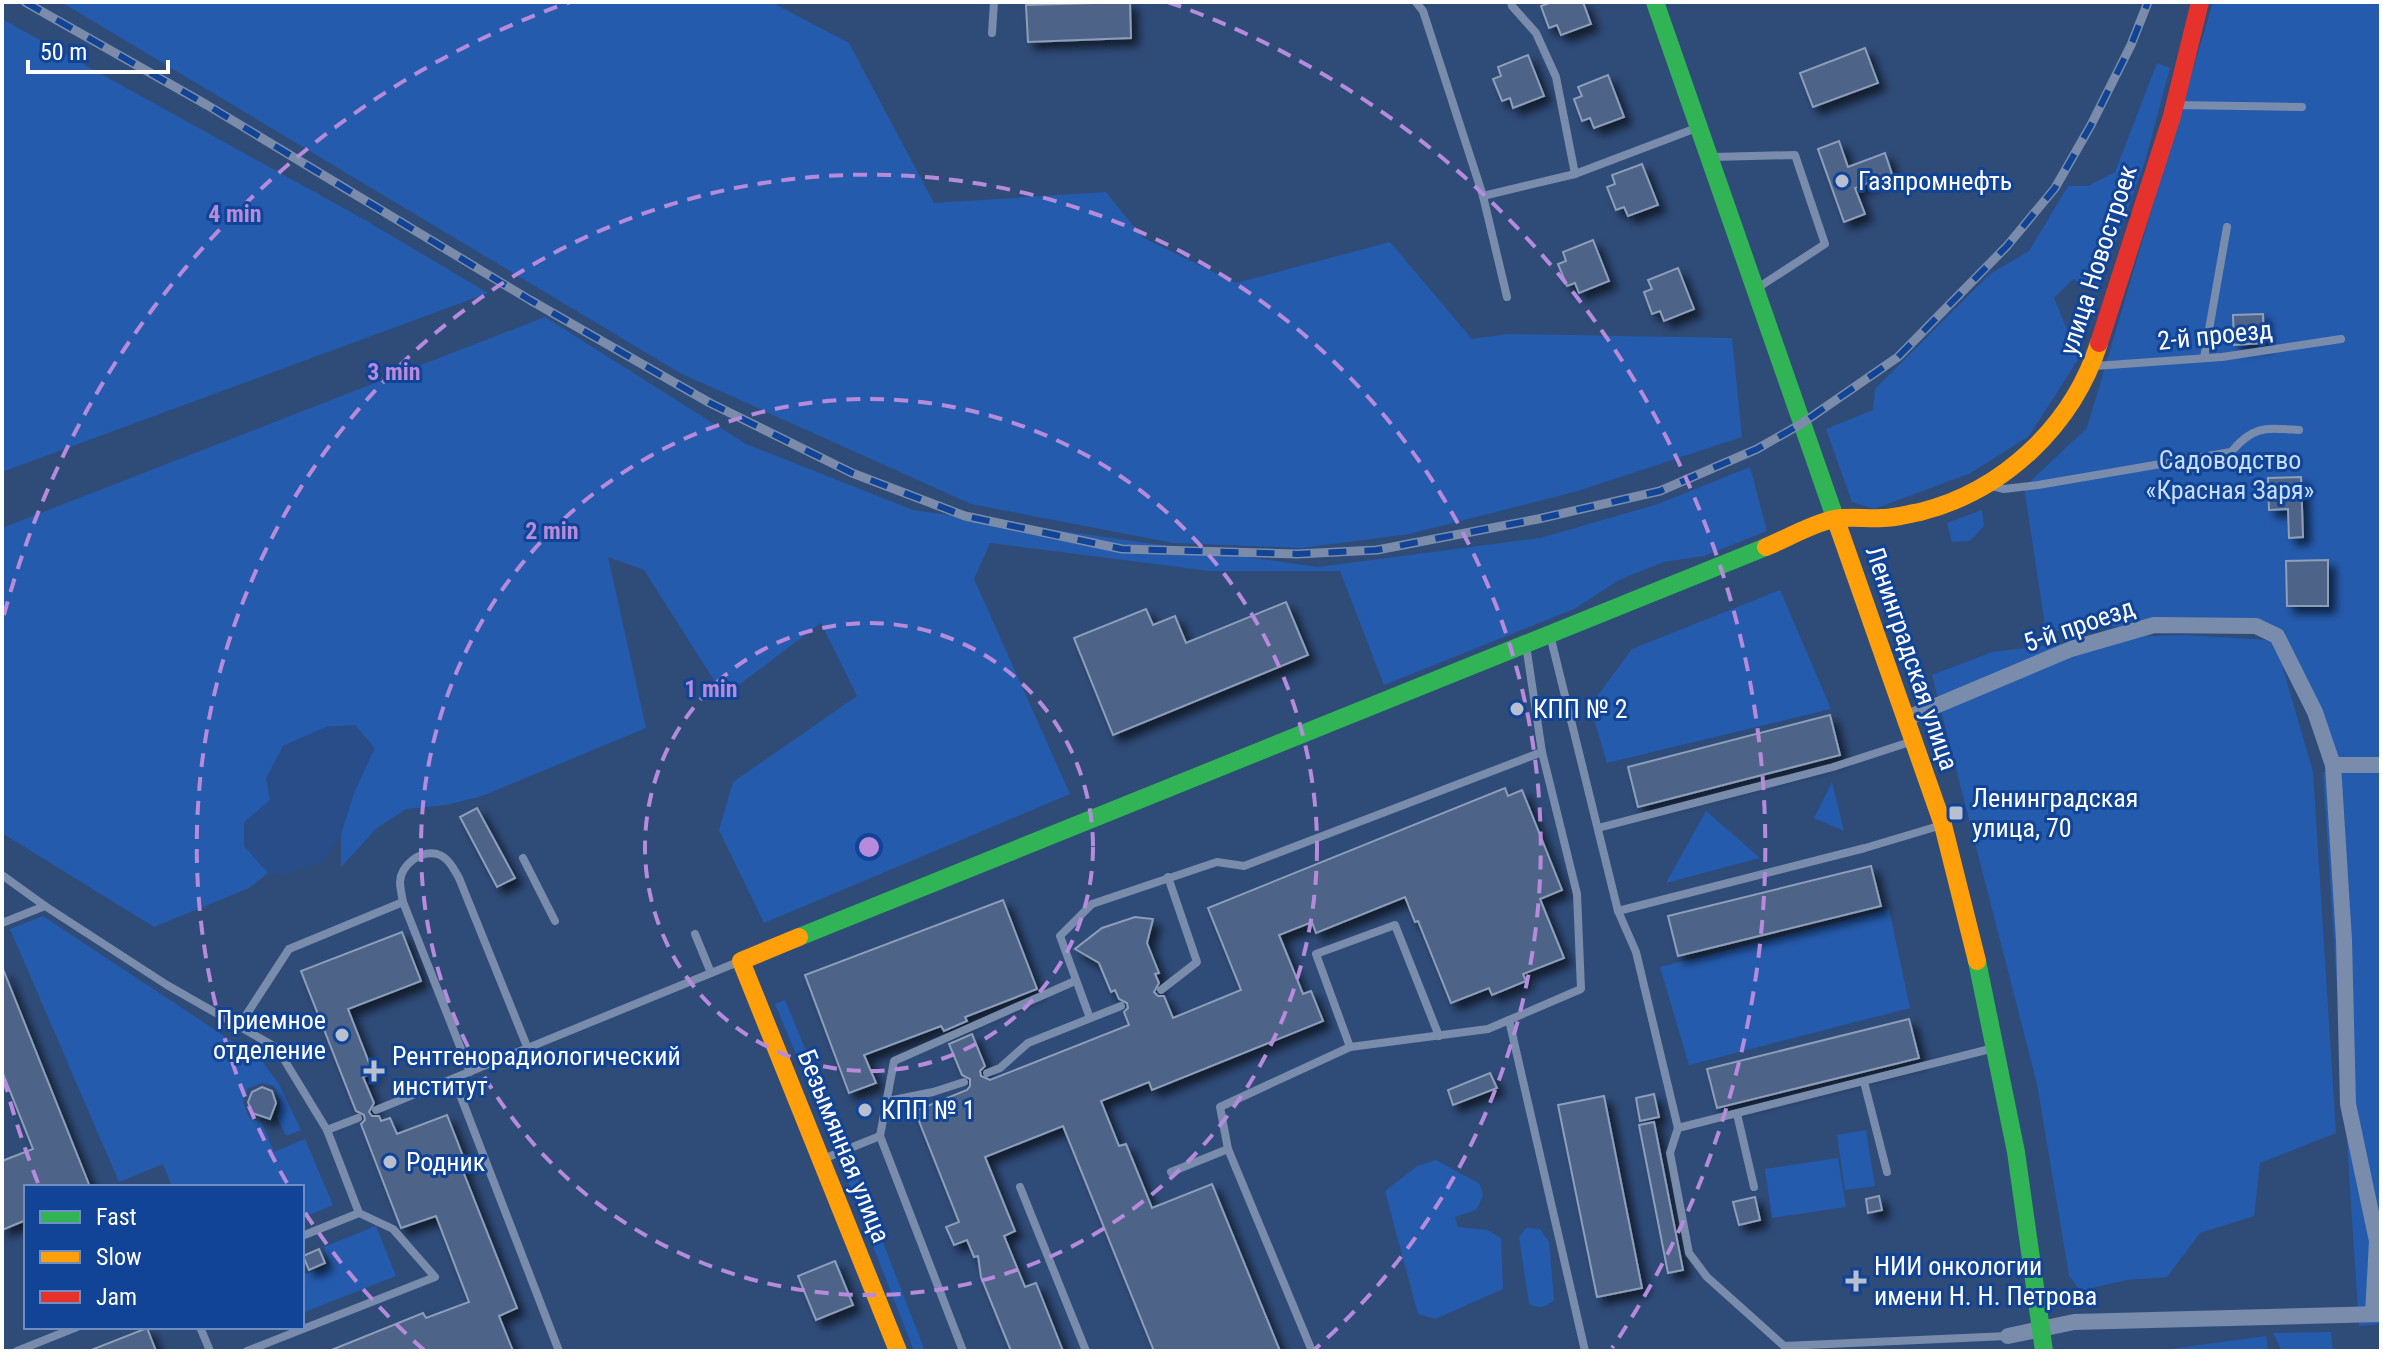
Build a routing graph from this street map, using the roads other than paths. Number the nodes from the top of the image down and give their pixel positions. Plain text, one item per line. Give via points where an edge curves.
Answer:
1 (994, 2) edge
2 (1416, 2) edge
3 (1511, 2) edge
4 (1655, 2) edge
5 (2200, 2) edge
6 (992, 33) dead end
7 (2175, 105) junction
8 (2302, 107) dead end
9 (1699, 127) junction
10 (1708, 157) junction
11 (1575, 174) junction
12 (1483, 196) junction
13 (2227, 227) dead end
14 (1755, 290) junction
15 (1507, 297) dead end
16 (2341, 339) dead end
17 (2204, 358) junction
18 (2092, 366) junction
19 (2299, 430) dead end
20 (1988, 485) junction
21 (1835, 519) junction
22 (1549, 635) junction
23 (1526, 644) junction
24 (1907, 718) junction
25 (1915, 741) junction
26 (1542, 752) junction
27 (2333, 765) junction
28 (2381, 765) edge
29 (1943, 825) junction
30 (1598, 828) junction
31 (523, 858) dead end
32 (2, 875) edge
33 (1168, 877) junction
34 (403, 902) junction
35 (45, 906) junction
36 (1618, 911) junction
37 (555, 921) dead end
38 (2, 923) edge
39 (695, 934) dead end
40 (741, 961) junction
41 (711, 973) junction
42 (1075, 981) junction
43 (1161, 990) dead end
44 (1121, 1006) dead end
45 (1090, 1018) junction
46 (1509, 1020) junction
47 (239, 1026) junction
48 (1439, 1036) junction
49 (1350, 1047) junction
50 (1994, 1048) junction
51 (528, 1049) junction
52 (470, 1072) junction
53 (987, 1073) dead end
54 (454, 1079) junction
55 (964, 1082) dead end
56 (1864, 1082) junction
57 (888, 1101) junction
58 (376, 1110) dead end
59 (1737, 1114) junction
60 (358, 1118) dead end
61 (1678, 1128) junction
62 (327, 1130) junction
63 (880, 1136) junction
64 (1228, 1149) junction
65 (822, 1160) junction
66 (1171, 1172) dead end
67 (1887, 1172) dead end
68 (1020, 1187) dead end
69 (1754, 1187) dead end
70 (359, 1213) junction
71 (304, 1235) edge
72 (2377, 1314) edge
73 (72, 1329) edge
74 (201, 1329) edge
75 (303, 1329) edge
76 (304, 1329) edge
77 (2042, 1331) junction
78 (2008, 1336) joint
79 (17, 1351) edge
80 (210, 1351) edge
81 (247, 1351) edge
82 (559, 1351) edge
83 (898, 1351) edge
84 (963, 1351) edge
85 (1086, 1351) edge
86 (1312, 1351) edge
87 (1585, 1351) edge
88 (2044, 1351) edge

1 - 6 lane
2 - 12 lane
3 - 11 lane via 1536,33 1556,77
4 - 9 street, Ленинградская улица
5 - 7 street, улица Новостроек
7 - 8 lane
7 - 18 street, улица Новостроек
9 - 10 street, Ленинградская улица
9 - 11 lane
10 - 14 street, Ленинградская улица
10 - 14 lane via 1795,155 1825,244
11 - 12 lane
12 - 15 lane
13 - 17 lane
14 - 21 street, Ленинградская улица
16 - 17 lane, 2-й проезд
17 - 18 lane, 2-й проезд
18 - 20 street, улица Новостроек via 2067,410 2031,453
19 - 20 lane via 2262,428 2231,452 2038,485
20 - 21 street, улица Новостроек via 1923,511
21 - 22 street
21 - 24 street, Ленинградская улица
22 - 23 street
22 - 30 lane
23 - 26 lane
23 - 40 street
24 - 25 street, Ленинградская улица
24 - 27 street, 5-й проезд via 2071,649 2154,625 2256,626 2277,636 2315,712
25 - 29 street, Ленинградская улица
25 - 30 lane
26 - 33 lane via 1244,866 1217,862
26 - 46 lane via 1577,894 1581,989
27 - 28 street
27 - 72 street, 5-й проезд via 2348,1104 2377,1241
29 - 36 lane
29 - 50 street, Ленинградская улица
30 - 36 lane
31 - 37 lane
32 - 35 lane
33 - 42 lane via 1092,904 1060,936
33 - 43 lane via 1197,962
34 - 47 lane via 289,949
34 - 51 lane via 400,881 406,865 423,854 439,854 449,862
34 - 52 lane
35 - 38 lane
35 - 47 lane
36 - 61 lane via 1636,952
39 - 41 lane
40 - 41 lane
40 - 65 street, Безымянная улица
41 - 51 lane
42 - 45 lane
42 - 57 lane via 894,1061
44 - 45 lane
45 - 53 lane via 1028,1043
46 - 48 lane via 1488,1029
46 - 87 lane
47 - 62 lane via 277,1048
48 - 49 lane
48 - 49 lane via 1395,925 1316,954
49 - 64 lane via 1220,1107
50 - 56 lane
50 - 77 street, Ленинградская улица
51 - 52 lane
52 - 54 lane
54 - 58 lane
54 - 82 lane
55 - 57 lane
56 - 59 lane
56 - 67 lane
57 - 63 lane
59 - 61 lane
59 - 69 lane
60 - 62 lane
61 - 78 lane via 1670,1153 1689,1253 1707,1277 1784,1346
62 - 70 lane
63 - 65 lane
63 - 84 lane
64 - 66 lane
64 - 86 lane
65 - 83 street, Безымянная улица
68 - 85 lane
70 - 71 lane
70 - 76 lane via 393,1229 435,1277
72 - 77 street via 2074,1322
73 - 79 lane
74 - 80 lane
75 - 81 lane
77 - 78 street
77 - 88 street, Ленинградская улица

